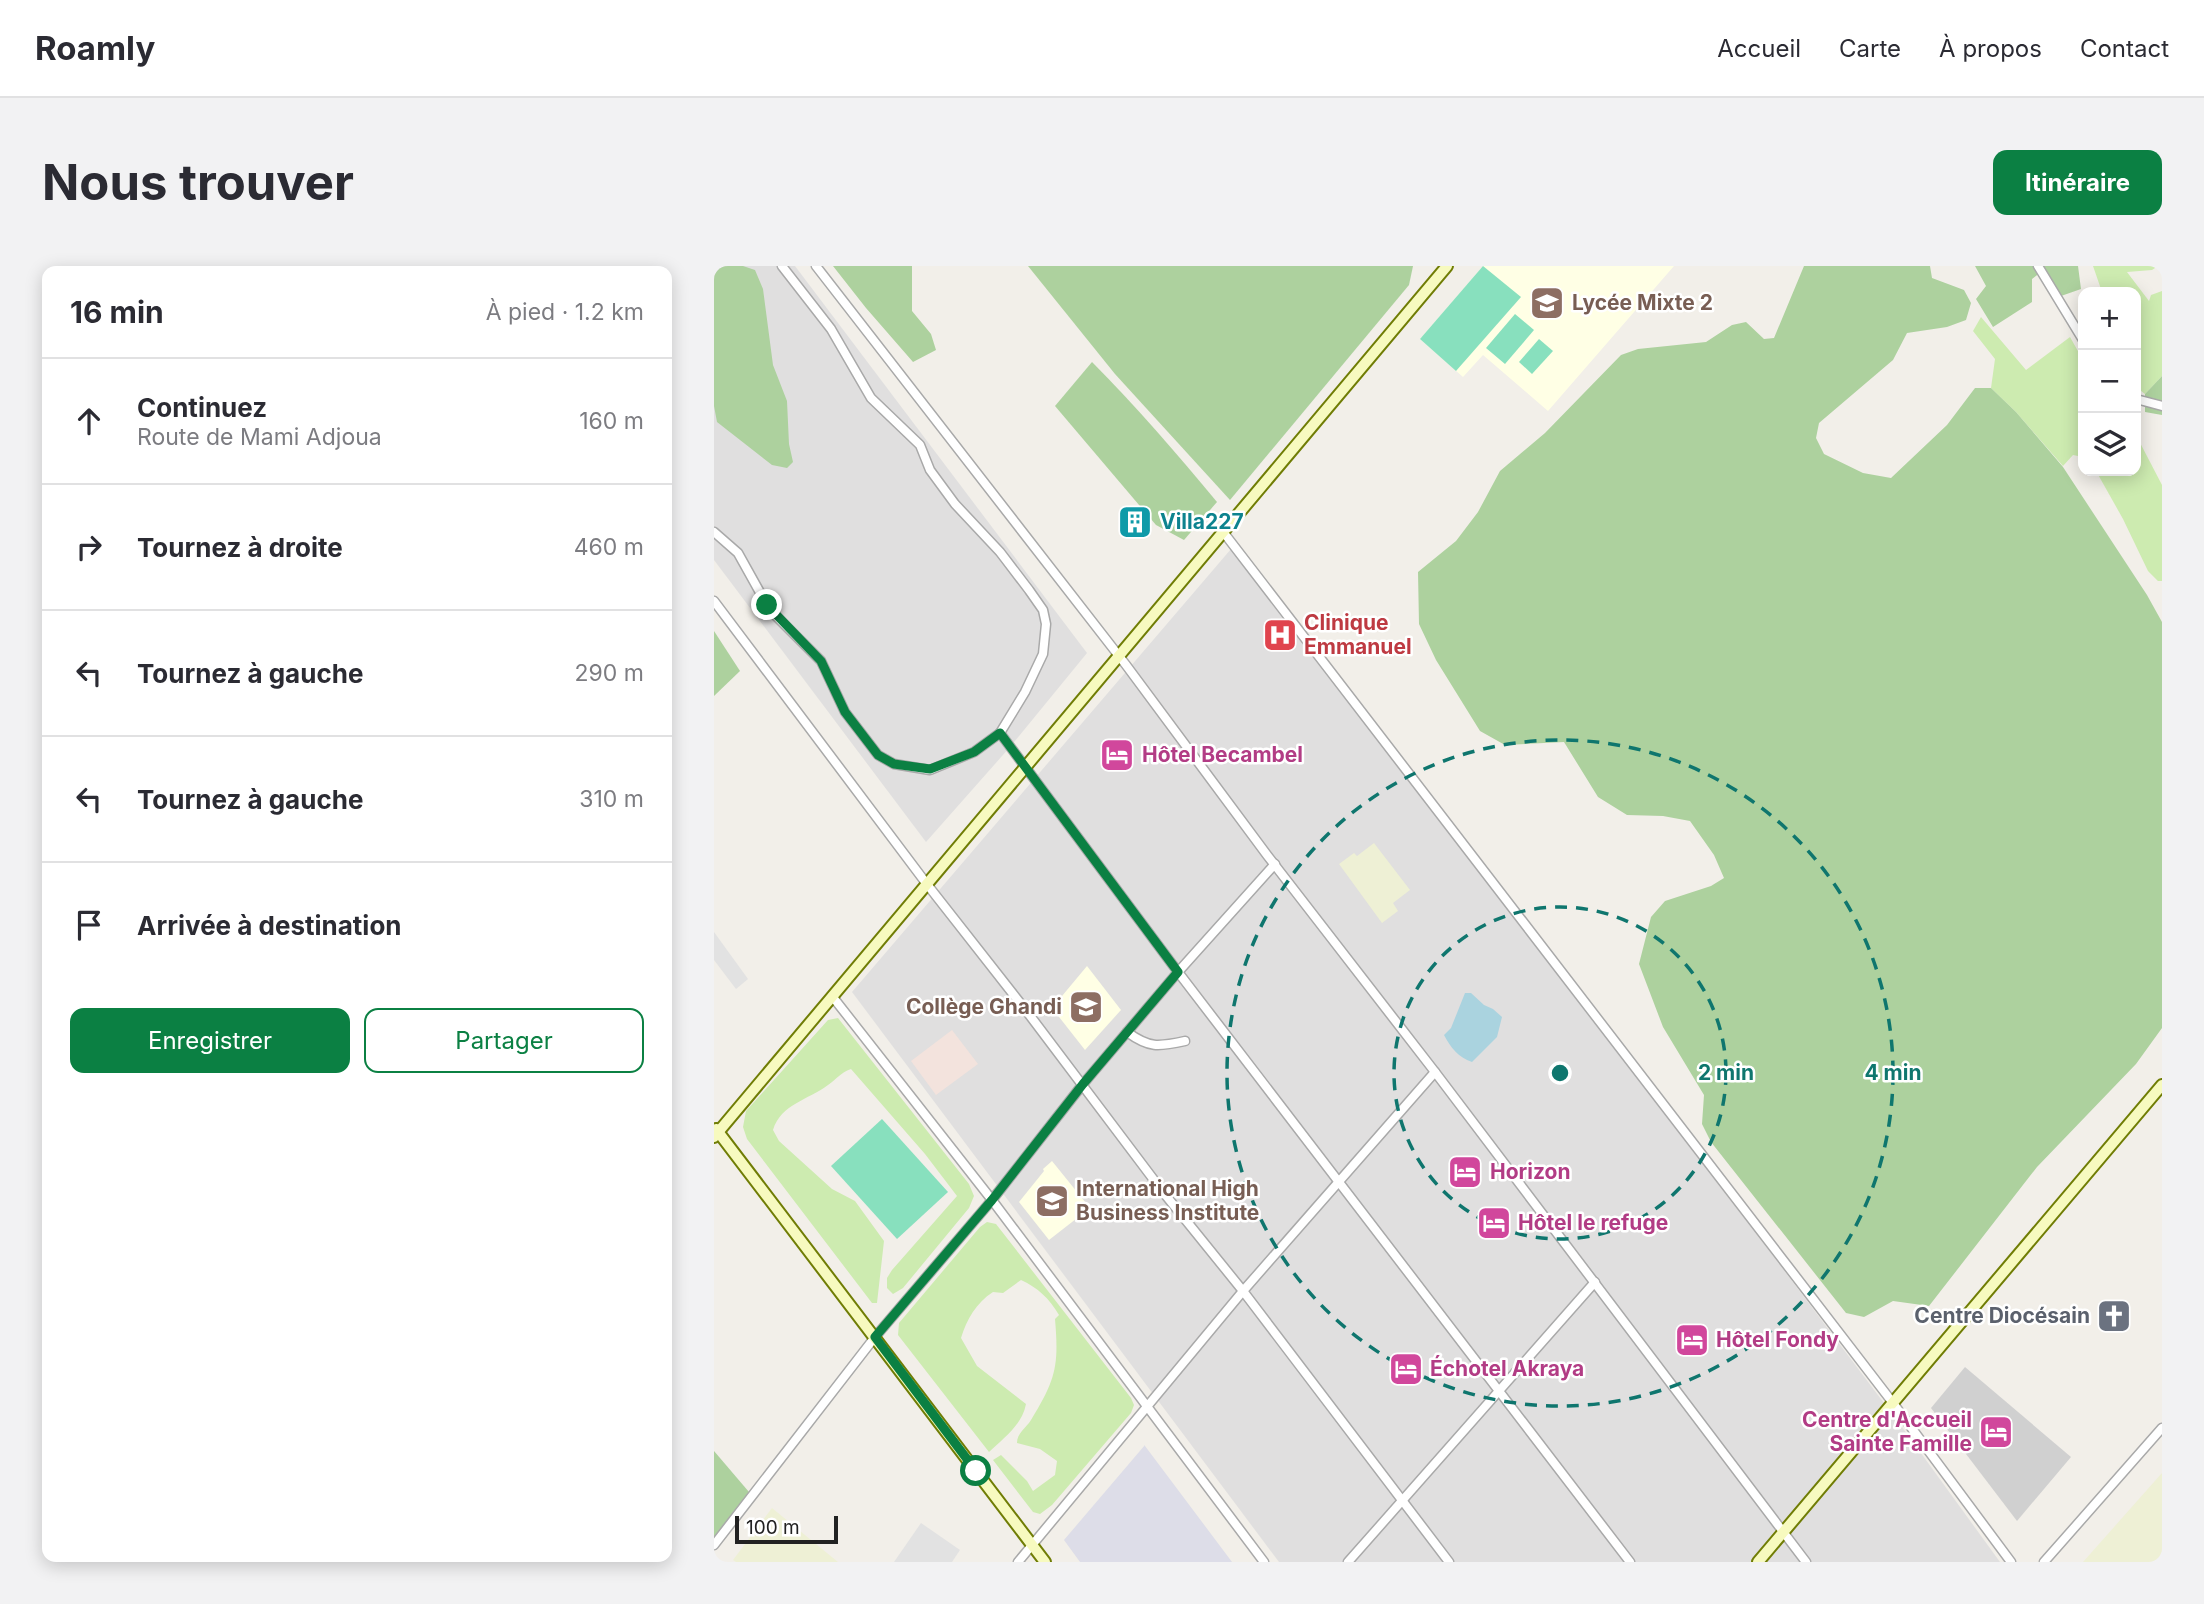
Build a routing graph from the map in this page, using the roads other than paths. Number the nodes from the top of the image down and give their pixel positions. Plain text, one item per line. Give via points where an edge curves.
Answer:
1 (782, 266) edge
2 (816, 266) edge
3 (1447, 266) edge
4 (2038, 266) edge
5 (2078, 332) edge
6 (2141, 400) edge
7 (2162, 406) edge
8 (714, 532) edge
9 (1224, 533) junction
10 (714, 601) edge
11 (1119, 657) junction
12 (1000, 733) junction
13 (1024, 768) junction
14 (1275, 864) junction
15 (926, 883) junction
16 (1178, 972) junction
17 (832, 996) junction
18 (1127, 1032) junction
19 (1185, 1041) dead end
20 (1435, 1072) junction
21 (1083, 1084) junction
22 (2162, 1085) edge
23 (715, 1132) edge
24 (1339, 1180) junction
25 (992, 1200) junction
26 (1595, 1282) junction
27 (1243, 1291) junction
28 (875, 1337) junction
29 (1500, 1392) junction
30 (1893, 1403) junction
31 (1146, 1407) junction
32 (2162, 1428) edge
33 (1401, 1499) junction
34 (1783, 1533) junction
35 (1032, 1544) junction
36 (714, 1545) edge
37 (1018, 1562) edge
38 (1045, 1562) edge
39 (1264, 1562) edge
40 (1348, 1562) edge
41 (1449, 1562) edge
42 (1630, 1562) edge
43 (1758, 1562) edge
44 (1806, 1562) edge
45 (2011, 1562) edge
46 (2044, 1562) edge

1 - 12 street via 831,329 871,398 920,445 930,470 955,504 1000,552 1043,610 1043,654
2 - 11 street
3 - 9 street
4 - 5 street
6 - 7 street
8 - 12 street via 738,553 775,615 821,661 845,712 878,755 906,768 930,769 974,752
9 - 11 street
9 - 30 street
10 - 15 street
11 - 13 street
11 - 14 street
12 - 13 street
13 - 15 street
13 - 16 street
14 - 16 street
14 - 20 street
15 - 17 street
15 - 21 street
16 - 18 street
16 - 24 street
17 - 23 street
17 - 25 street
18 - 19 street via 1146,1045
18 - 21 street
20 - 24 street
20 - 26 street
21 - 25 street
21 - 27 street
22 - 30 street
23 - 28 street
24 - 27 street
24 - 29 street
25 - 28 street
25 - 31 street
26 - 29 street
26 - 34 street
27 - 31 street
27 - 33 street
28 - 35 street
28 - 36 street
29 - 33 street
29 - 42 street
30 - 34 street
30 - 45 street
31 - 35 street
31 - 39 street
32 - 46 street
33 - 40 street
33 - 41 street
34 - 43 street
34 - 44 street
35 - 37 street
35 - 38 street

